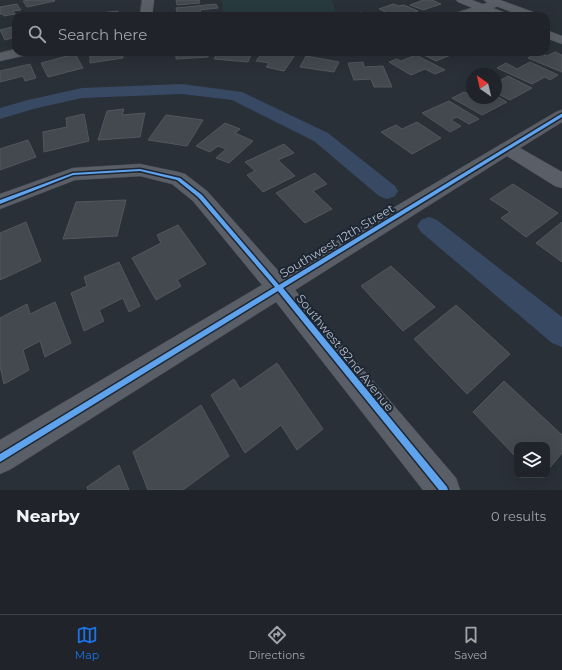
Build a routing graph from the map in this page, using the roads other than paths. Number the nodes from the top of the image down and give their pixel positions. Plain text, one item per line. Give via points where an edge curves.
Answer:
1 (148, 0) edge
2 (462, 0) edge
3 (494, 3) edge
4 (146, 12) edge
5 (470, 12) edge
6 (500, 12) edge
7 (520, 12) edge
8 (550, 23) edge
9 (562, 28) edge
10 (550, 36) edge
11 (562, 40) edge
12 (12, 54) edge
13 (0, 57) edge
14 (562, 115) edge
15 (508, 148) junction
16 (562, 181) edge
17 (0, 202) edge
18 (279, 288) junction
19 (0, 458) edge
20 (444, 490) edge

1 - 4 street
2 - 3 street
3 - 5 street
3 - 6 street
3 - 7 street
8 - 9 street
10 - 11 street
12 - 13 street
14 - 15 street, Southwest 12th Street
15 - 16 street
15 - 18 street, Southwest 12th Street
17 - 18 street, Southwest 82nd Avenue via 73,174 140,170 178,179 200,196
18 - 19 street, Southwest 12th Street
18 - 20 street, Southwest 82nd Avenue

